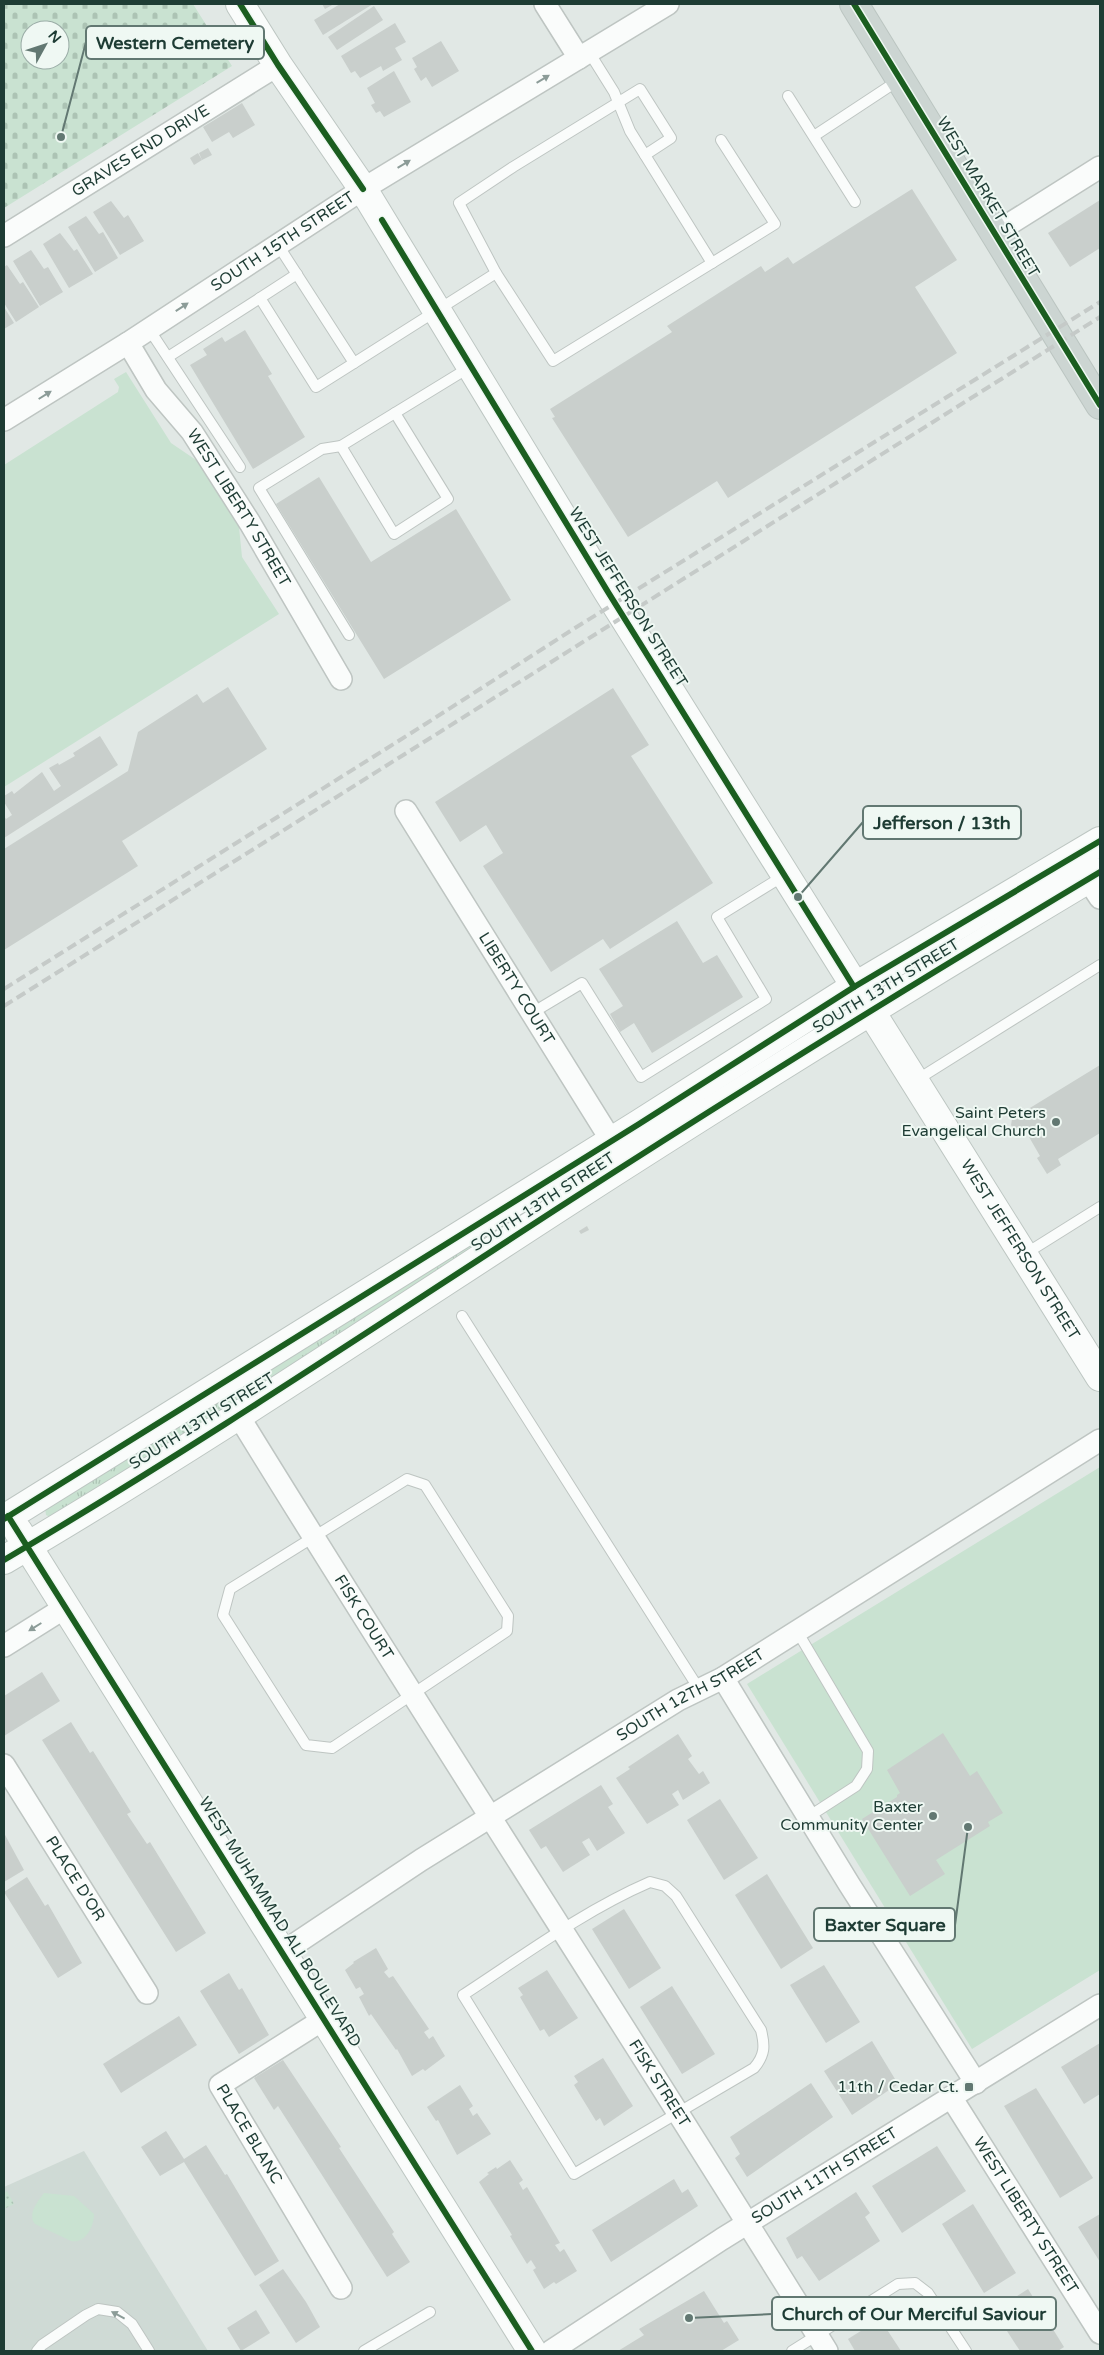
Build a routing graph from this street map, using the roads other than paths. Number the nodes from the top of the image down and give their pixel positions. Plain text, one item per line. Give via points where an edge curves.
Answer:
1 (240, 4) edge
2 (545, 4) edge
3 (668, 4) edge
4 (854, 4) edge
5 (584, 55) junction
6 (278, 65) junction
7 (900, 80) junction
8 (788, 96) dead end
9 (618, 103) junction
10 (814, 136) junction
11 (721, 140) dead end
12 (645, 156) junction
13 (1100, 167) edge
14 (363, 189) junction
15 (855, 202) dead end
16 (994, 234) junction
17 (4, 236) edge
18 (278, 245) junction
19 (712, 263) junction
20 (496, 273) junction
21 (297, 274) junction
22 (260, 298) junction
23 (436, 310) junction
24 (149, 329) junction
25 (128, 343) junction
26 (168, 357) junction
27 (354, 363) junction
28 (471, 366) junction
29 (1100, 405) edge
30 (396, 413) junction
31 (4, 420) edge
32 (341, 446) junction
33 (240, 467) dead end
34 (349, 635) dead end
35 (341, 679) dead end
36 (406, 811) dead end
37 (1100, 841) edge
38 (784, 875) junction
39 (1096, 883) edge
40 (1100, 965) edge
41 (854, 987) junction
42 (870, 1011) junction
43 (532, 1014) junction
44 (914, 1082) junction
45 (611, 1141) junction
46 (627, 1164) junction
47 (1100, 1207) edge
48 (1023, 1255) junction
49 (462, 1316) dead end
50 (1100, 1377) edge
51 (238, 1415) junction
52 (1100, 1440) edge
53 (5, 1515) edge
54 (314, 1538) junction
55 (27, 1546) junction
56 (4, 1560) edge
57 (66, 1607) junction
58 (797, 1631) junction
59 (4, 1646) edge
60 (723, 1678) junction
61 (699, 1689) junction
62 (411, 1695) junction
63 (4, 1765) edge
64 (808, 1816) junction
65 (490, 1817) junction
66 (563, 1931) junction
67 (283, 1952) junction
68 (147, 1993) dead end
69 (1100, 2005) edge
70 (324, 2019) junction
71 (976, 2082) junction
72 (951, 2097) junction
73 (678, 2114) junction
74 (748, 2224) junction
75 (341, 2288) dead end
76 (430, 2312) dead end
77 (1100, 2333) edge
78 (822, 2344) edge
79 (37, 2351) edge
80 (149, 2351) edge
81 (364, 2351) edge
82 (532, 2351) edge
83 (551, 2351) edge
84 (792, 2351) edge
85 (966, 2351) edge

1 - 6 street, WEST JEFFERSON STREET
2 - 5 street
3 - 5 street, SOUTH 15TH STREET
4 - 7 main road, WEST MARKET STREET
5 - 9 lane via 614,92
14 -> 5 street, SOUTH 15TH STREET
6 - 14 street, WEST JEFFERSON STREET
6 - 17 street, GRAVES END DRIVE
7 - 10 lane
7 - 16 main road, WEST MARKET STREET
8 - 10 lane
9 - 12 lane
9 - 12 lane via 640,89 671,138
9 - 20 lane via 459,203
10 - 15 lane
11 - 19 lane via 775,224
12 - 19 lane
13 - 16 street
14 - 18 street, SOUTH 15TH STREET
14 - 23 street, WEST JEFFERSON STREET
16 - 29 main road, WEST MARKET STREET
18 - 21 lane
24 -> 18 street, SOUTH 15TH STREET
19 - 20 lane via 553,361
20 - 23 lane
21 - 22 lane
21 - 27 lane
22 - 26 lane
22 - 27 lane via 316,388
23 - 27 lane
23 - 28 street, WEST JEFFERSON STREET
24 - 25 street, SOUTH 15TH STREET
24 - 26 lane
31 -> 25 street, SOUTH 15TH STREET
25 - 35 street, WEST LIBERTY STREET via 156,390 192,432
26 - 33 lane
28 - 30 lane
28 - 38 street, WEST JEFFERSON STREET
30 - 32 lane
30 - 32 lane via 448,499 394,534
32 - 34 lane via 322,449 259,488
36 - 43 street, LIBERTY COURT
37 - 41 street, SOUTH 13TH STREET
38 - 41 street, WEST JEFFERSON STREET
38 - 43 lane via 717,917 766,999 641,1076 582,983
39 - 42 street, SOUTH 13TH STREET
40 - 44 lane
41 - 42 street, WEST JEFFERSON STREET
41 - 45 street, SOUTH 13TH STREET
42 - 44 street, WEST JEFFERSON STREET
42 - 46 street, SOUTH 13TH STREET
43 - 45 street, LIBERTY COURT
44 - 48 street, WEST JEFFERSON STREET
45 - 46 street, LIBERTY COURT
45 - 53 street, SOUTH 13TH STREET
46 - 51 street, SOUTH 13TH STREET
47 - 48 lane
48 - 50 street, WEST JEFFERSON STREET
49 - 61 lane
51 - 54 street, FISK COURT
51 - 55 street, SOUTH 13TH STREET
52 - 58 street, SOUTH 12TH STREET
53 - 55 street, WEST MUHAMMAD ALI BOULEVARD
54 - 62 street, FISK COURT
54 - 62 lane via 230,1589 223,1615 306,1745 332,1748
54 - 62 lane via 407,1479 425,1485 508,1616 507,1631
55 - 56 street, SOUTH 13TH STREET
55 - 57 street, WEST MUHAMMAD ALI BOULEVARD
57 -> 59 street
57 - 67 street, WEST MUHAMMAD ALI BOULEVARD
58 - 60 street, SOUTH 12TH STREET
58 - 64 lane via 868,1751 867,1769 856,1786
60 - 61 street, SOUTH 12TH STREET
60 - 64 street
61 - 65 street, SOUTH 12TH STREET
62 - 65 street, FISK COURT
63 - 68 street, PLACE D'OR
64 - 71 street
65 - 66 street, FISK STREET
65 - 67 street, SOUTH 12TH STREET
66 - 73 street, FISK STREET
66 - 73 lane via 650,1882 665,1886 676,1896 720,1964 761,2030 765,2046 761,2060 754,2068
66 - 73 lane via 462,1996 574,2174
67 - 70 street, WEST MUHAMMAD ALI BOULEVARD
69 - 71 street, SOUTH 11TH STREET
70 - 75 street, PLACE BLANC via 220,2085
70 - 82 street, WEST MUHAMMAD ALI BOULEVARD
71 - 72 street, SOUTH 11TH STREET
72 - 74 street, SOUTH 11TH STREET
72 - 77 street, WEST LIBERTY STREET
73 - 74 street, FISK STREET
74 - 78 street, FISK STREET
74 - 83 street, SOUTH 11TH STREET
76 - 81 lane
78 - 84 lane
78 - 85 lane via 898,2284 915,2283 928,2293
80 -> 79 lane via 132,2324 117,2312 98,2310 78,2320

